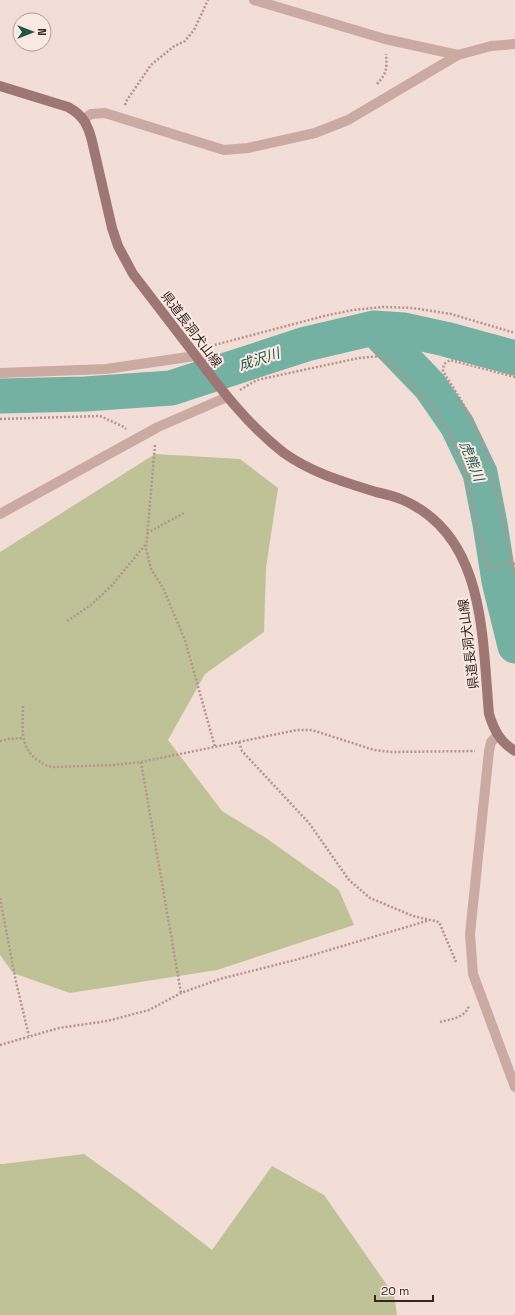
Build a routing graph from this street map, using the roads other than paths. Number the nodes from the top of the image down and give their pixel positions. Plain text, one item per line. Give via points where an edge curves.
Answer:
1 (254, 0) edge
2 (515, 44) edge
3 (458, 55) junction
4 (0, 86) edge
5 (84, 119) junction
6 (195, 356) junction
7 (0, 373) edge
8 (227, 397) junction
9 (0, 514) edge
10 (497, 736) junction
11 (515, 751) edge
12 (515, 1087) edge

1 - 3 street via 385,39
2 - 3 street via 491,46
3 - 5 street via 348,120 315,133 248,148 224,150 105,113 92,114
4 - 5 main road via 68,107
5 - 6 main road, 県道長洞犬山線 via 89,128 118,246 133,274
6 - 7 street via 106,369
6 - 8 main road, 県道長洞犬山線
8 - 9 street via 152,430
8 - 10 main road, 県道長洞犬山線 via 245,417 295,460 328,477 402,500 418,508 443,530 466,564 479,606 489,714
10 - 11 main road, 県道長洞犬山線
10 - 12 street via 491,742 489,751 470,934 473,974

